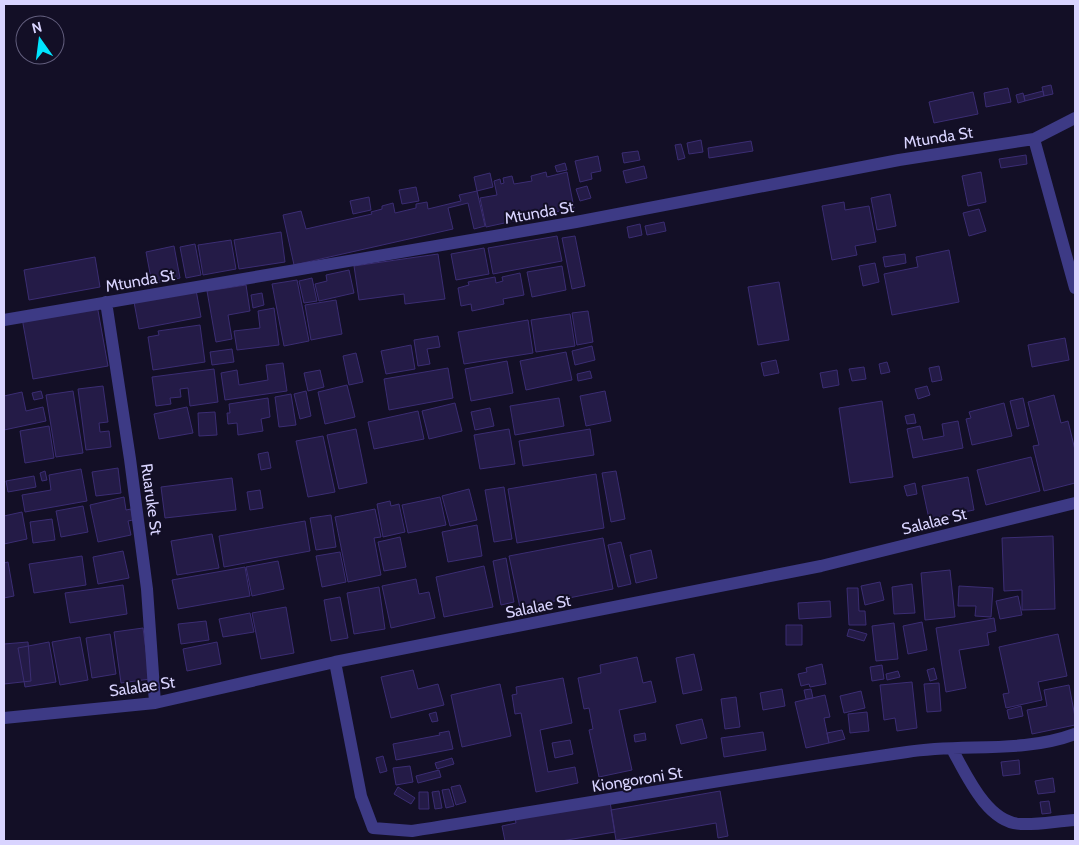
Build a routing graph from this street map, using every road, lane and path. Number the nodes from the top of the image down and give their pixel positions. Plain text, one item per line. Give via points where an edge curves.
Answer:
1 (1075, 118) edge
2 (1034, 139) junction
3 (1075, 288) edge
4 (106, 302) junction
5 (4, 320) edge
6 (1075, 503) edge
7 (335, 662) junction
8 (155, 702) junction
9 (4, 718) edge
10 (1075, 734) edge
11 (952, 750) junction
12 (1075, 820) edge
13 (373, 828) junction
14 (376, 841) edge

1 - 2 street, Mtunda St
2 - 3 street
2 - 4 street, Mtunda St via 899,160 576,222
4 - 5 street, Mtunda St
4 - 8 street, Ruaruke St via 146,579
6 - 7 street, Salalae St via 821,566
7 - 8 street, Salalae St
7 - 13 street via 361,796
8 - 9 street, Salalae St
10 - 11 street, Kiongoroni St via 1056,742 1032,746
11 - 12 street via 976,791 1001,817 1019,824
11 - 13 street, Kiongoroni St via 910,751 412,831
13 - 14 street

